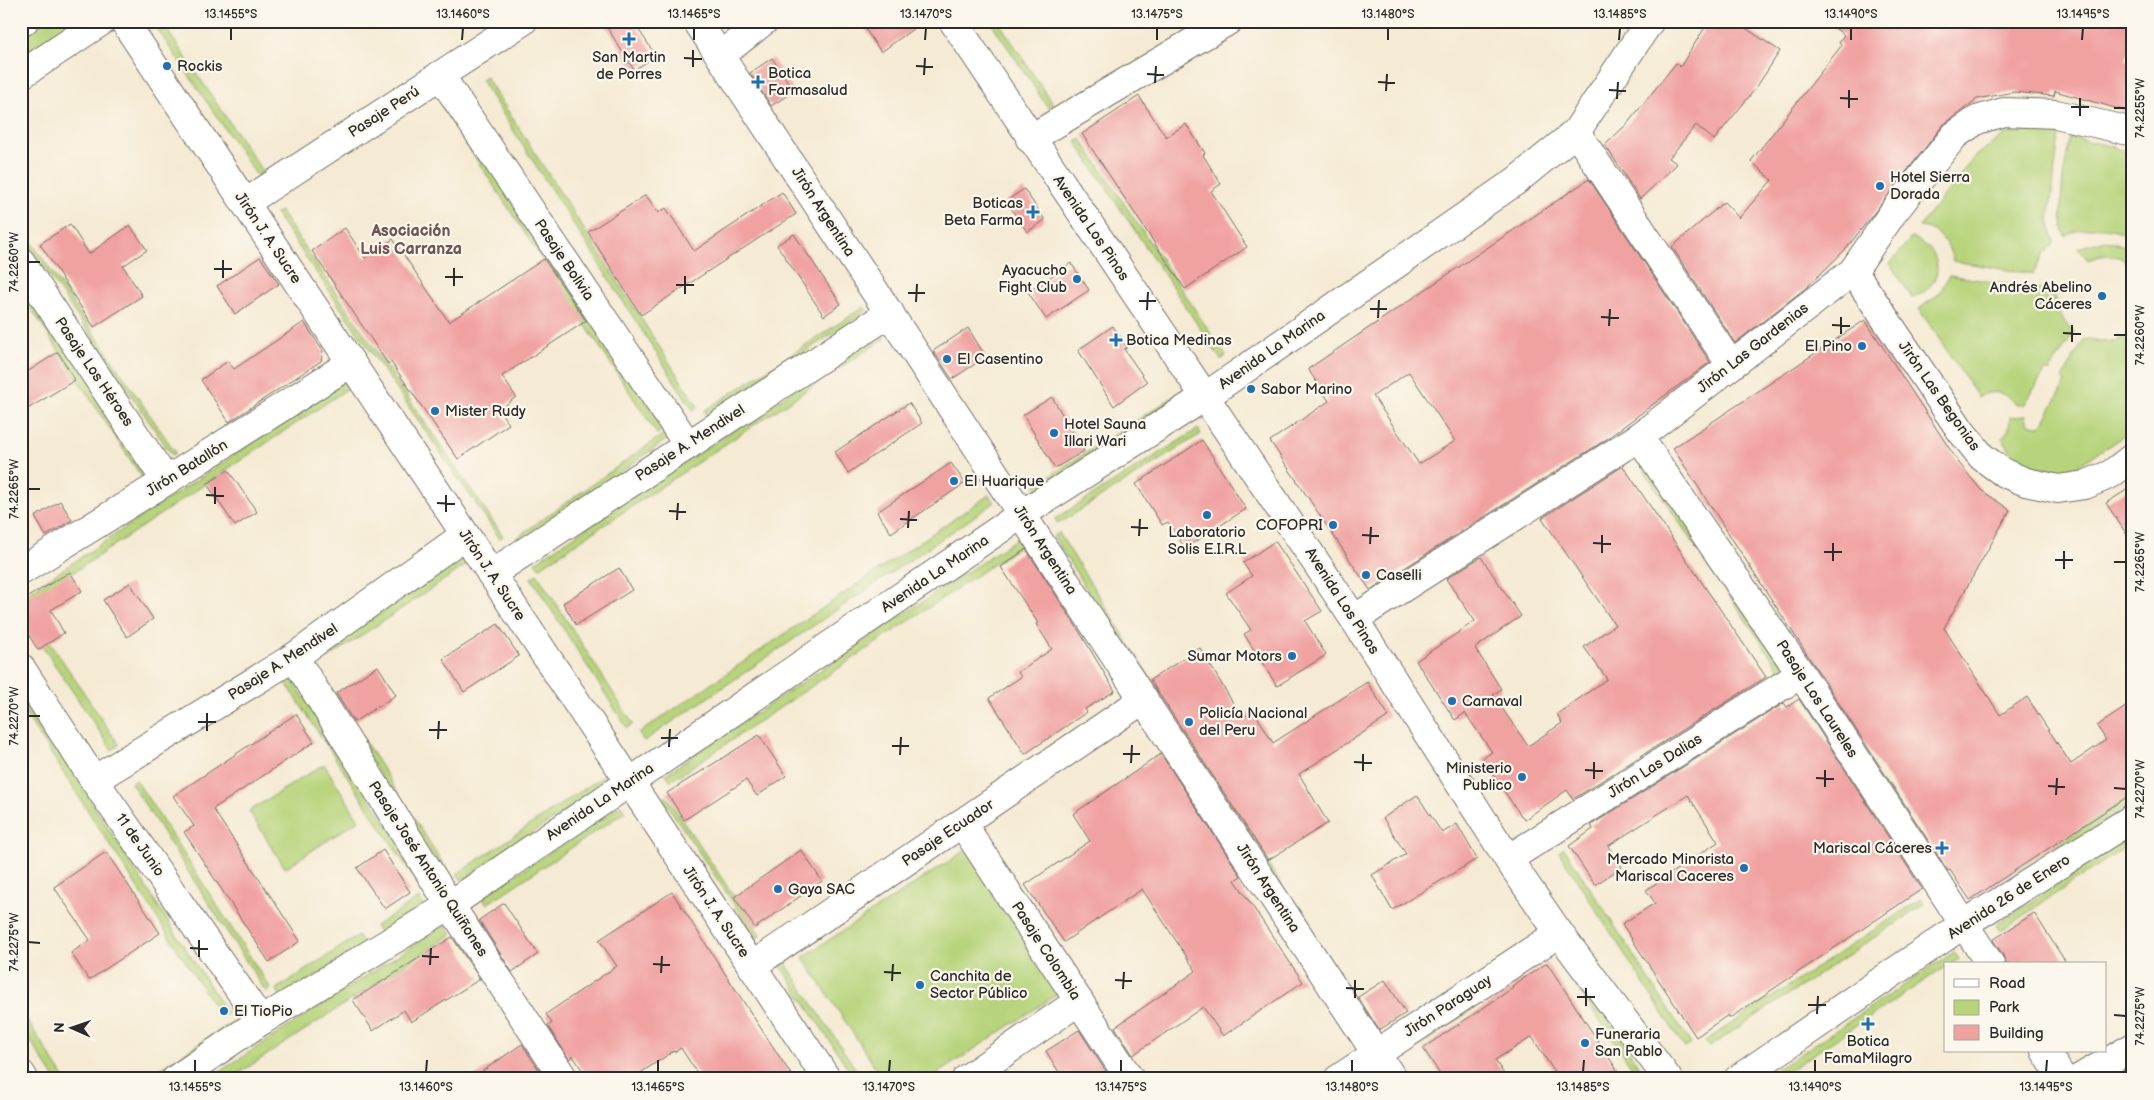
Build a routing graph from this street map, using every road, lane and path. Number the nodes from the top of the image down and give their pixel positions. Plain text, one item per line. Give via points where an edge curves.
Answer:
1 (24, 21) edge
2 (102, 21) edge
3 (124, 21) edge
4 (523, 21) edge
5 (698, 21) edge
6 (764, 21) edge
7 (953, 21) edge
8 (1228, 21) edge
9 (1650, 21) edge
10 (21, 23) edge
11 (720, 56) junction
12 (21, 75) edge
13 (440, 76) junction
14 (1576, 132) junction
15 (2133, 132) edge
16 (1030, 139) junction
17 (245, 203) junction
18 (21, 262) edge
19 (1852, 271) junction
20 (890, 313) junction
21 (351, 363) junction
22 (1731, 365) junction
23 (1206, 396) junction
24 (1639, 437) junction
25 (688, 445) junction
26 (2133, 457) edge
27 (166, 481) junction
28 (1022, 514) junction
29 (465, 535) junction
30 (21, 571) edge
31 (491, 574) junction
32 (1354, 619) junction
33 (294, 657) junction
34 (21, 668) edge
35 (1801, 674) junction
36 (1144, 699) junction
37 (94, 780) junction
38 (630, 782) junction
39 (2133, 818) edge
40 (962, 823) junction
41 (1508, 858) junction
42 (450, 904) junction
43 (1964, 924) junction
44 (1559, 933) junction
45 (1989, 962) edge
46 (752, 966) junction
47 (1079, 1001) junction
48 (261, 1021) junction
49 (2133, 1047) edge
50 (2046, 1052) edge
51 (1376, 1053) junction
52 (21, 1074) edge
53 (24, 1079) edge
54 (176, 1079) edge
55 (564, 1079) edge
56 (827, 1079) edge
57 (966, 1079) edge
58 (1130, 1079) edge
59 (1338, 1079) edge
60 (1393, 1079) edge
61 (1668, 1079) edge
62 (1738, 1079) edge
63 (2063, 1079) edge
64 (2078, 1079) edge

1 - 10 street
2 - 12 street
3 - 17 street, Jirón J. A. Sucre
4 - 13 street, Pasaje Perú
5 - 11 street, Jirón Argentina
6 - 11 street
7 - 16 street, Avenida Los Pinos
8 - 16 street
9 - 14 street, Avenida La Marina
11 - 20 street, Jirón Argentina
13 - 17 street, Pasaje Perú
13 - 25 street, Pasaje Bolivia
14 - 22 street
14 - 23 street, Avenida La Marina via 1516,181
15 - 19 street, Jirón Las Gardenias via 2056,114 2004,112 1977,120 1955,135 1892,214
16 - 23 street, Avenida Los Pinos
17 - 21 street, Jirón J. A. Sucre
18 - 27 street, Pasaje Los Héroes
19 - 22 street, Jirón Las Gardenias
19 - 26 street, Jirón Las Begonias via 1961,431 1982,457 2004,474 2058,489 2085,485 2111,474
20 - 25 street, Pasaje A. Mendivel
20 - 28 street, Jirón Argentina
21 - 27 street, Jirón Batallón
21 - 29 street, Jirón J. A. Sucre
22 - 24 street, Jirón Las Gardenias
23 - 28 street, Avenida La Marina
23 - 32 street, Avenida Los Pinos
24 - 32 street, Jirón Las Gardenias
24 - 35 street, Pasaje Los Laureles
25 - 31 street, Pasaje A. Mendivel
27 - 30 street, Jirón Batallón
28 - 36 street, Jirón Argentina
28 - 38 street, Avenida La Marina
29 - 31 street, Jirón J. A. Sucre
29 - 33 street, Pasaje A. Mendivel
31 - 38 street, Jirón J. A. Sucre
32 - 41 street, Avenida Los Pinos
33 - 37 street, Pasaje A. Mendivel
33 - 42 street, Pasaje José Antonio Quiñones
34 - 37 street, 11 de Junio
35 - 41 street, Jirón Las Dalias
35 - 43 street, Pasaje Los Laureles
36 - 40 street, Pasaje Ecuador
36 - 51 street, Jirón Argentina
37 - 48 street, 11 de Junio
38 - 42 street, Avenida La Marina
38 - 46 street, Jirón J. A. Sucre
39 - 43 street, Avenida 26 de Enero
40 - 46 street, Pasaje Ecuador
40 - 47 street, Pasaje Colombia
41 - 44 street, Avenida Los Pinos
42 - 48 street, Avenida La Marina
42 - 55 street, Pasaje José Antonio Quiñones
43 - 45 street, Pasaje Los Laureles
43 - 62 street, Avenida 26 de Enero
44 - 51 street, Jirón Paraguay
44 - 61 street, Avenida Los Pinos
46 - 56 street, Jirón J. A. Sucre
47 - 57 street
47 - 58 street, Pasaje Colombia
48 - 54 street, Avenida La Marina
49 - 64 street
50 - 63 street
51 - 59 street, Jirón Paraguay
51 - 60 street, Jirón Argentina
52 - 53 street

